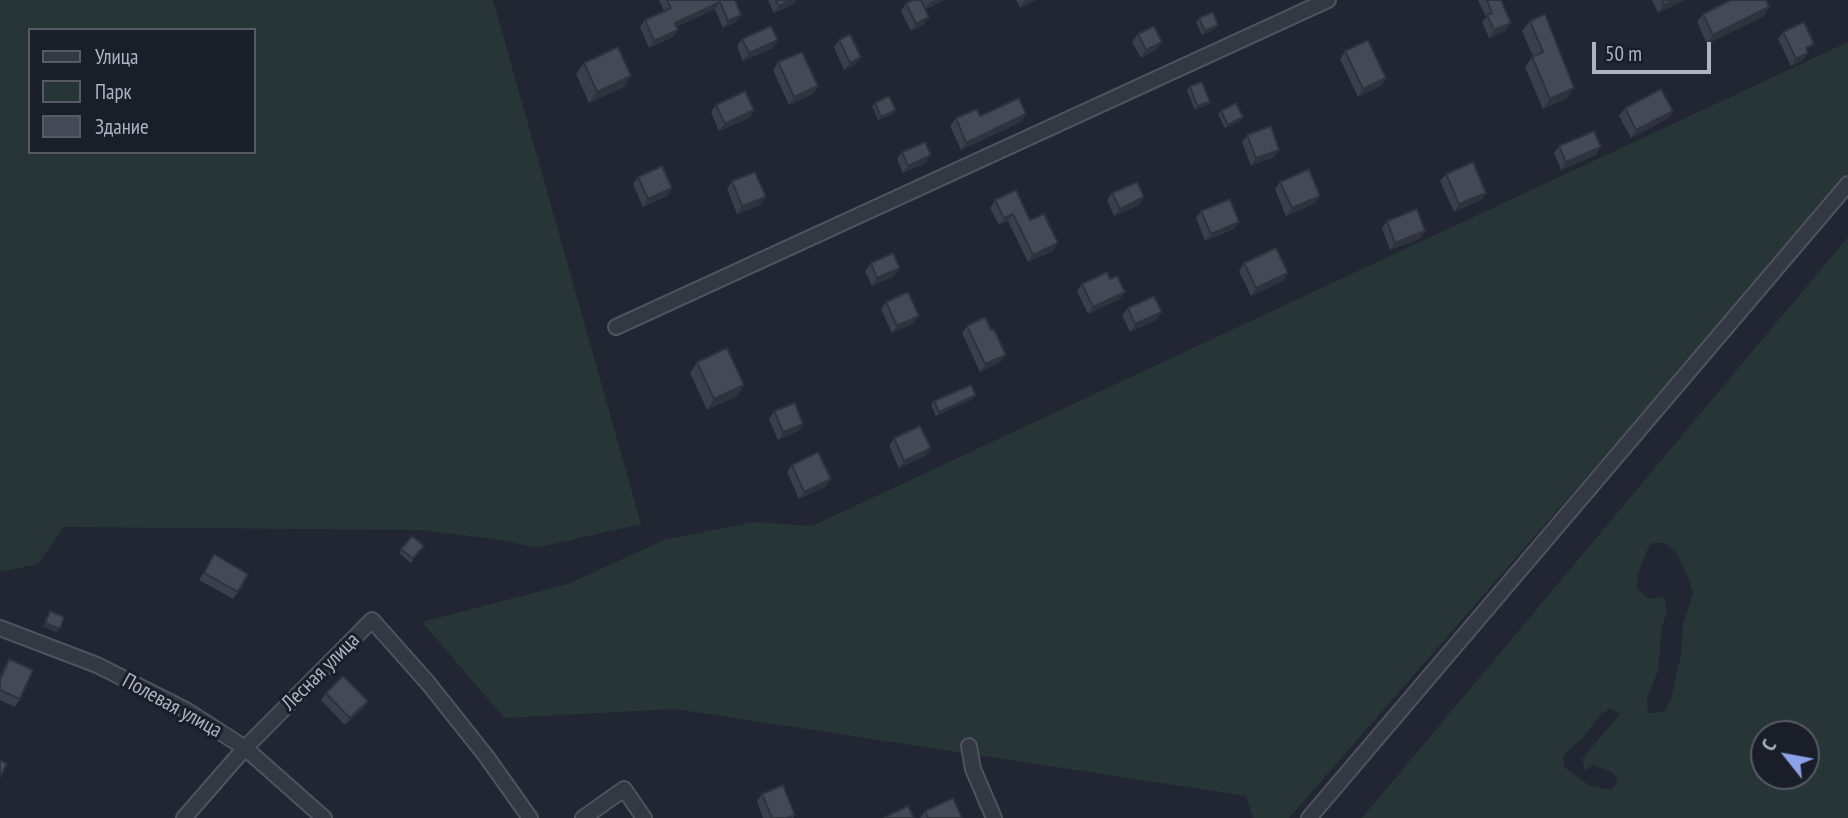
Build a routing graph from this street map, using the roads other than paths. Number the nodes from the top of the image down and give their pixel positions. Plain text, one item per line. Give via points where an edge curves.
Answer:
1 (1328, 0) edge
2 (1848, 184) edge
3 (615, 327) dead end
4 (0, 628) edge
5 (970, 746) dead end
6 (245, 748) junction
7 (184, 818) edge
8 (324, 818) edge
9 (530, 818) edge
10 (583, 818) edge
11 (644, 818) edge
12 (994, 818) edge
13 (1309, 818) edge

1 - 3 street
2 - 13 street
4 - 6 street, Полевая улица via 97,665 186,710
5 - 12 street via 973,769
6 - 7 street, Лесная улица
6 - 8 street, Полевая улица
6 - 9 street, Лесная улица via 372,620 461,725
10 - 11 street via 624,789

